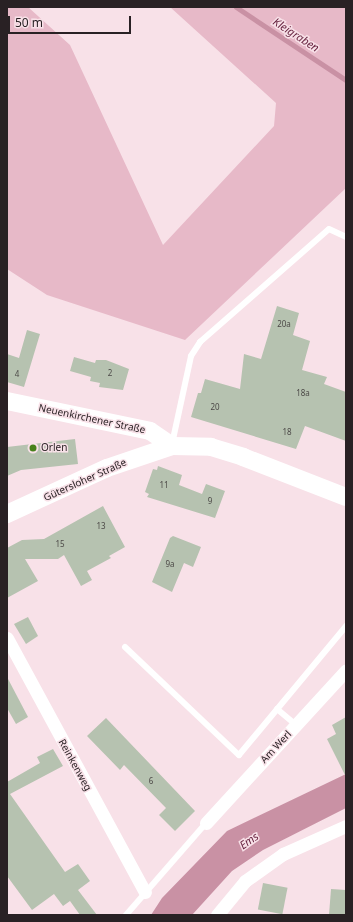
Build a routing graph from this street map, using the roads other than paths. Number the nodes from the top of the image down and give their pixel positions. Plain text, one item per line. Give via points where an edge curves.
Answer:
1 (346, 237) edge
2 (7, 401) edge
3 (172, 446) junction
4 (346, 497) edge
5 (7, 514) edge
6 (346, 626) edge
7 (7, 638) edge
8 (125, 647) dead end
9 (346, 670) edge
10 (277, 709) junction
11 (296, 725) junction
12 (206, 823) joint
13 (346, 826) edge
14 (145, 892) junction
15 (126, 915) edge
16 (217, 915) edge

1 - 3 lane via 329,229 200,342 191,356
2 - 3 main road, Neuenkirchener Straße via 150,431
3 - 4 main road, Gütersloher Straße via 211,447
3 - 5 main road, Gütersloher Straße via 107,468
6 - 10 lane
7 - 14 street, Reinkenweg
8 - 10 lane via 239,755
9 - 11 street, Am Werl
10 - 11 lane
11 - 12 street, Am Werl
12 - 14 lane
13 - 16 street via 283,854 246,881
14 - 15 lane

